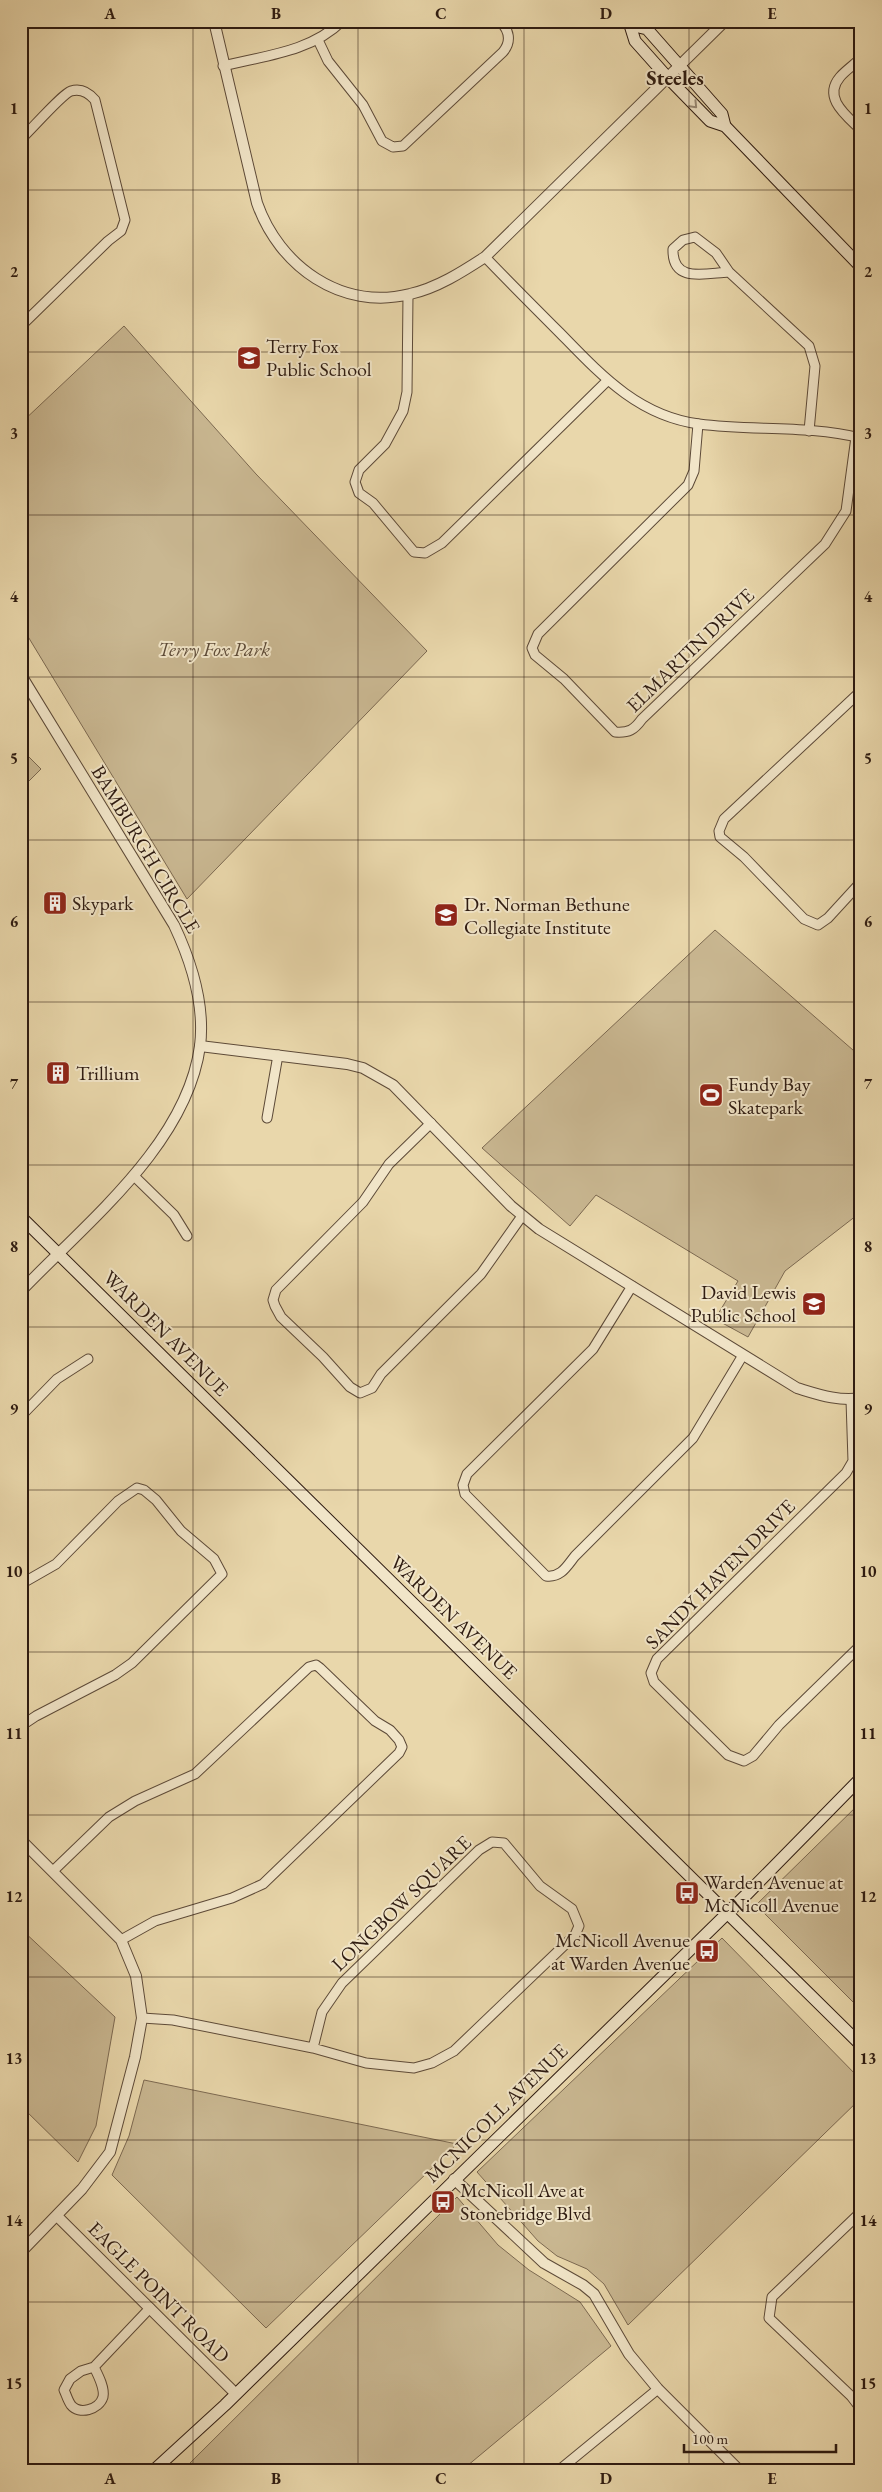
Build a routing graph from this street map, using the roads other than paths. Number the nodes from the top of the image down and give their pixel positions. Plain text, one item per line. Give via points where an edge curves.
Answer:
1 (214, 21) edge
2 (342, 21) edge
3 (500, 21) edge
4 (725, 21) edge
5 (628, 23) edge
6 (318, 40) junction
7 (861, 58) edge
8 (223, 66) junction
9 (680, 66) junction
10 (668, 78) junction
11 (725, 126) junction
12 (861, 130) edge
13 (21, 139) edge
14 (485, 257) junction
15 (861, 267) edge
16 (729, 272) junction
17 (408, 295) junction
18 (21, 326) edge
19 (607, 381) junction
20 (698, 424) junction
21 (809, 431) junction
22 (858, 437) edge
23 (21, 675) edge
24 (861, 691) edge
25 (861, 882) edge
26 (200, 1046) junction
27 (278, 1055) junction
28 (267, 1118) dead end
29 (431, 1123) junction
30 (134, 1176) junction
31 (522, 1216) junction
32 (21, 1217) edge
33 (187, 1236) dead end
34 (58, 1253) junction
35 (632, 1286) junction
36 (21, 1291) edge
37 (744, 1355) junction
38 (88, 1359) dead end
39 (856, 1399) edge
40 (21, 1416) edge
41 (21, 1584) edge
42 (861, 1645) edge
43 (21, 1726) edge
44 (861, 1778) edge
45 (21, 1840) edge
46 (53, 1871) junction
47 (728, 1913) junction
48 (121, 1940) junction
49 (142, 2018) junction
50 (861, 2045) edge
51 (312, 2048) junction
52 (454, 2179) junction
53 (861, 2212) edge
54 (56, 2216) junction
55 (21, 2252) edge
56 (150, 2308) junction
57 (94, 2367) junction
58 (658, 2389) junction
59 (236, 2394) junction
60 (859, 2403) edge
61 (153, 2471) edge
62 (558, 2471) edge
63 (740, 2471) edge

1 - 8 street
2 - 6 street
3 - 6 street via 508,34 508,44 503,52 403,146 398,147 382,141 362,105 328,61
4 - 9 street
5 - 9 main road via 647,29
5 - 10 main road via 635,41
6 - 8 street
7 - 12 street via 840,77 834,100
8 - 17 street via 257,203 278,245 302,270 339,290 375,297
9 - 10 street
9 - 11 main road via 722,114
10 -> 11 main road via 710,121
10 - 14 street
11 - 15 main road
13 - 18 street via 65,94 75,90 90,94 125,220 118,235
14 - 17 street via 442,282
14 - 19 street
16 - 16 street via 716,253 695,237 683,240 673,249 678,268 689,275
16 - 21 street via 809,346 815,366
17 - 19 street via 407,392 403,411 385,444 359,470 354,482 359,493 373,503 414,552 425,553 442,543
19 - 20 street via 653,412
20 - 21 street
20 - 22 street, ELMARTIN DRIVE via 694,471 688,485 534,640 532,648 535,655 564,679 616,732 627,733 635,728 825,544 846,511
21 - 22 street
23 - 26 street, BAMBURGH CIRCLE via 174,925 196,984
24 - 25 street via 724,819 719,831 720,837 804,919 818,925
26 - 27 street
26 - 30 street, BAMBURGH CIRCLE via 188,1092 172,1125
27 - 28 street
27 - 29 street via 364,1068 393,1085
29 - 31 street
29 - 31 street via 389,1164 363,1202 276,1290 277,1311 350,1387 360,1393 372,1388 381,1374 481,1274
30 - 33 street via 174,1215
30 - 34 street, BAMBURGH CIRCLE
31 - 35 street
32 - 34 main road, WARDEN AVENUE
34 - 36 street, BAMBURGH CIRCLE
34 - 47 main road, WARDEN AVENUE
35 - 37 street
35 - 37 street via 593,1349 467,1474 463,1485 465,1494 476,1508 546,1576 559,1575 565,1570 575,1556 681,1452 706,1420
37 - 39 street via 797,1388 819,1395
38 - 40 street via 57,1379
39 - 42 street, SANDY HAVEN DRIVE via 853,1461 846,1473 657,1659 651,1673 654,1682 728,1755 744,1761 753,1756 779,1725
41 - 43 street via 56,1564 118,1501 137,1488 156,1500 181,1531 214,1559 222,1574 132,1663
44 - 47 main road, MCNICOLL AVENUE
45 - 46 street
46 - 48 street
46 - 48 street via 108,1817 195,1774 309,1667 316,1665 320,1668 399,1740 402,1747 399,1752 263,1884 232,1898 156,1921
47 - 50 main road, WARDEN AVENUE
47 - 52 main road, MCNICOLL AVENUE
48 - 49 street via 136,1976
49 - 51 street, LONGBOW SQUARE via 173,2020
49 - 54 street via 110,2152 98,2172
51 - 51 street, LONGBOW SQUARE via 366,2063 400,2068 414,2068 448,2055 575,1935 580,1926 576,1914 540,1886 504,1843 485,1845 342,1983 322,2012
52 - 58 street via 544,2263 594,2294 629,2354
52 - 59 main road, MCNICOLL AVENUE
53 - 60 street via 772,2298 769,2318
54 - 55 street
54 - 56 street, EAGLE POINT ROAD
56 - 57 street
56 - 59 street, EAGLE POINT ROAD
57 - 57 street via 70,2379 64,2390 70,2405 78,2410 89,2410 99,2404 103,2396 101,2381
58 - 62 street
58 - 63 street
59 - 61 main road, MCNICOLL AVENUE

